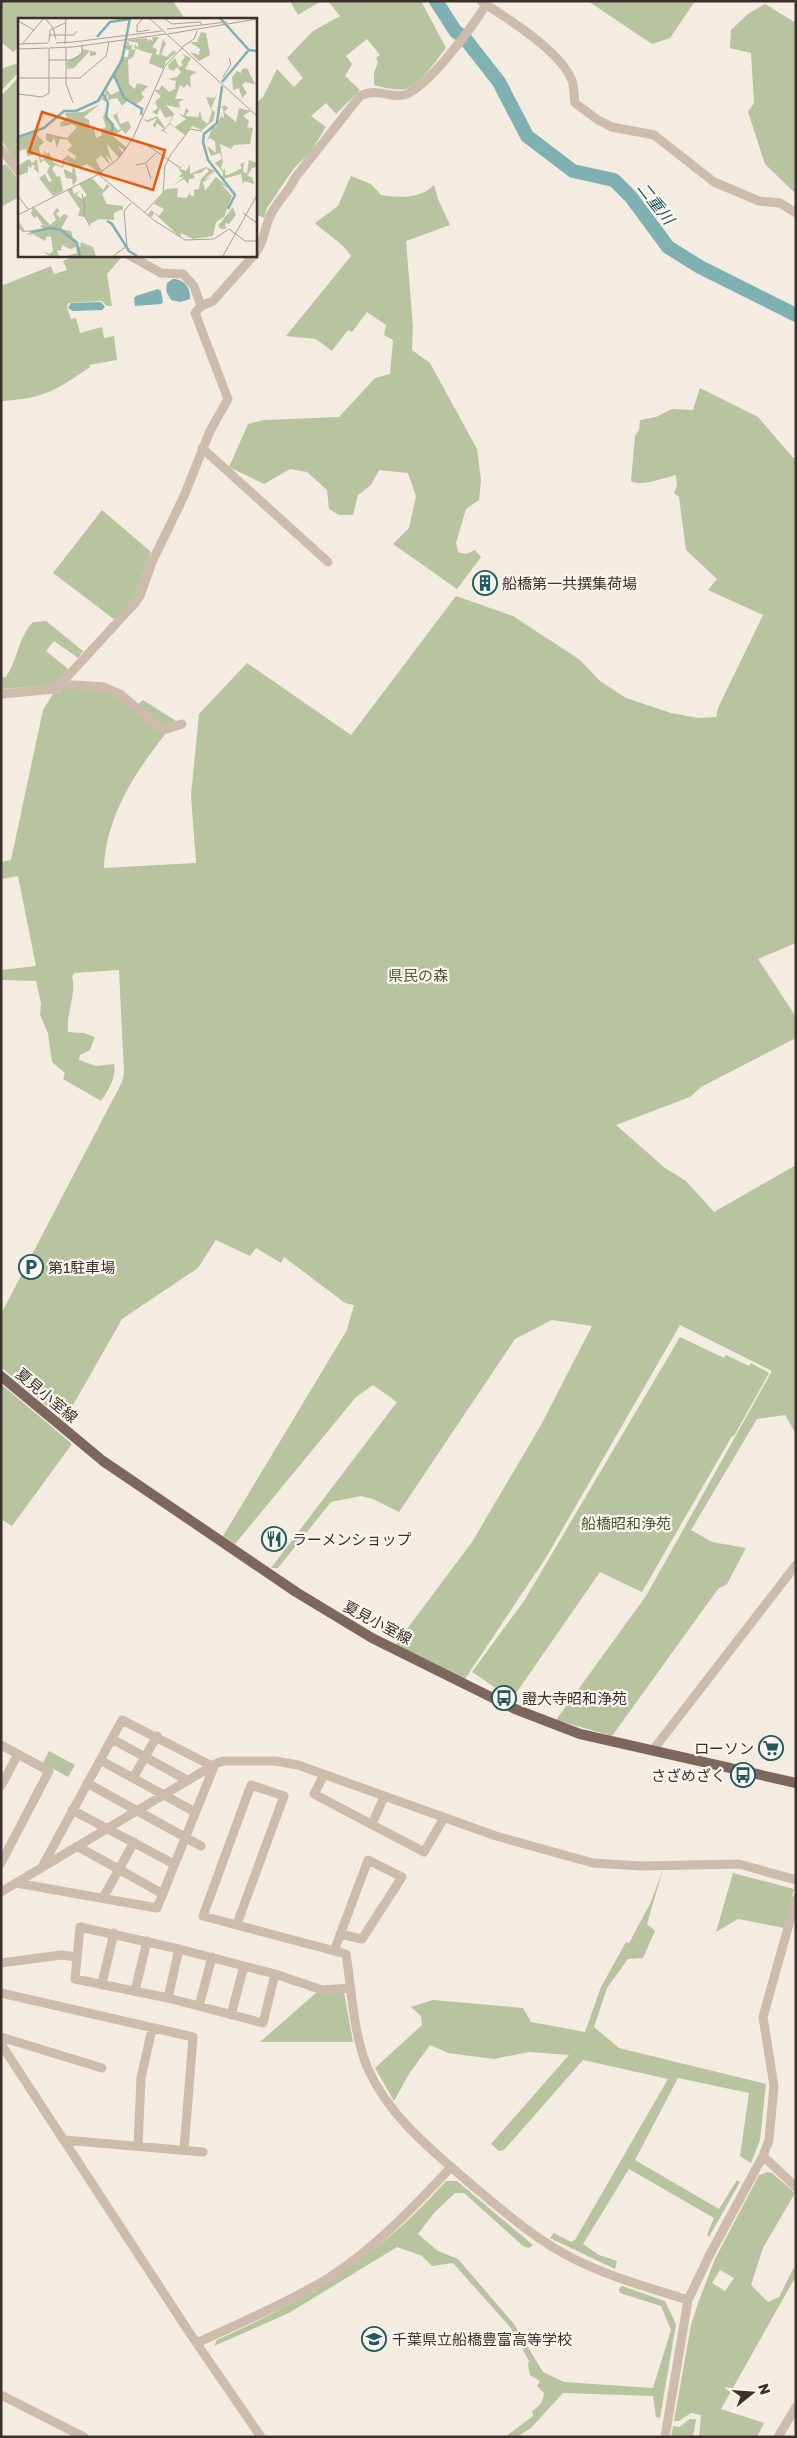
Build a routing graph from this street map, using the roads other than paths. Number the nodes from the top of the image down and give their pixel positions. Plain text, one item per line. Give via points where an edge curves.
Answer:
1 (484, 3) edge
2 (1, 149) edge
3 (18, 171) edge
4 (796, 213) edge
5 (256, 251) edge
6 (130, 256) edge
7 (252, 256) edge
8 (201, 306) junction
9 (202, 448) junction
10 (328, 562) dead end
11 (60, 684) junction
12 (1, 694) edge
13 (182, 724) dead end
14 (1, 1376) edge
15 (796, 1565) edge
16 (157, 1736) junction
17 (112, 1739) junction
18 (1, 1745) edge
19 (653, 1750) junction
20 (18, 1754) junction
21 (145, 1757) junction
22 (100, 1760) junction
23 (213, 1765) junction
24 (324, 1775) junction
25 (133, 1778) junction
26 (187, 1780) junction
27 (87, 1783) junction
28 (796, 1783) edge
29 (1, 1786) edge
30 (163, 1795) junction
31 (384, 1797) junction
32 (72, 1810) junction
33 (136, 1811) junction
34 (195, 1812) junction
35 (444, 1818) junction
36 (372, 1824) junction
37 (107, 1828) junction
38 (185, 1837) junction
39 (134, 1842) junction
40 (77, 1846) junction
41 (201, 1846) dead end
42 (1, 1863) edge
43 (174, 1864) junction
44 (42, 1867) junction
45 (118, 1869) junction
46 (796, 1880) edge
47 (16, 1883) junction
48 (1, 1892) edge
49 (163, 1894) junction
50 (103, 1898) junction
51 (796, 1899) edge
52 (237, 1924) junction
53 (114, 1934) junction
54 (340, 1934) junction
55 (147, 1941) junction
56 (180, 1948) junction
57 (334, 1950) junction
58 (77, 1957) junction
59 (212, 1957) junction
60 (1, 1963) edge
61 (244, 1966) junction
62 (275, 1974) junction
63 (102, 1983) junction
64 (351, 1990) junction
65 (135, 1991) junction
66 (1, 1993) edge
67 (168, 1998) junction
68 (198, 2006) junction
69 (231, 2015) junction
70 (152, 2029) junction
71 (1, 2037) edge
72 (1, 2044) edge
73 (102, 2068) dead end
74 (64, 2140) junction
75 (138, 2146) junction
76 (184, 2150) junction
77 (203, 2152) dead end
78 (764, 2156) junction
79 (451, 2167) junction
80 (796, 2187) edge
81 (688, 2300) junction
82 (197, 2343) junction
83 (1, 2395) edge
84 (796, 2407) edge
85 (84, 2437) edge
86 (261, 2437) edge
87 (665, 2437) edge
88 (778, 2437) edge

1 - 4 street via 538,41 556,58 573,84 576,103 598,120 612,127 654,135 714,182 759,201 780,203
1 - 5 street via 471,28 412,92 401,96 374,91 360,96 270,215 264,240
2 - 3 street
6 - 8 street via 161,273 183,274 194,286
7 - 8 street via 213,300
8 - 9 street via 195,313 228,399
9 - 10 street
9 - 11 street via 140,596
11 - 12 street via 56,689
11 - 13 street via 104,687 120,694 159,727 167,729
14 - 19 main road, 夏見小室線 via 103,1461 372,1638 545,1722 580,1734
15 - 19 street
16 - 17 street via 125,1719
16 - 21 street
16 - 23 street
17 - 21 street
17 - 22 street
18 - 20 street
19 - 28 main road, 夏見小室線
20 - 29 street
20 - 42 street via 48,1770
21 - 25 street
21 - 26 street
22 - 25 street
22 - 27 street
23 - 24 street via 223,1761 275,1761
23 - 26 street
23 - 34 street
24 - 31 street
24 - 36 street via 314,1794
25 - 30 street
26 - 30 street
27 - 32 street
27 - 33 street
30 - 33 street
30 - 34 street
31 - 35 street
31 - 36 street
32 - 37 street
32 - 44 street
33 - 37 street
33 - 38 street
34 - 38 street
35 - 36 street via 424,1852
35 - 46 street via 496,1836 604,1865 739,1864
37 - 39 street
37 - 40 street
38 - 41 street
38 - 43 street
39 - 43 street
39 - 45 street
40 - 44 street
40 - 45 street
43 - 49 street
44 - 47 street
45 - 49 street
45 - 50 street
47 - 48 street
47 - 50 street
49 - 50 street via 157,1908
51 - 78 street via 763,2017 774,2086 769,2140
52 - 52 street via 203,1916 251,1785 284,1796
52 - 57 street
53 - 55 street
53 - 58 street via 80,1927
53 - 63 street
54 - 54 street via 368,1860 402,1877 362,1939
54 - 57 street
55 - 56 street
55 - 65 street
56 - 59 street
56 - 67 street
57 - 64 street via 346,1954
58 - 60 street via 62,1955
58 - 63 street via 75,1979
59 - 61 street
59 - 68 street
61 - 62 street
61 - 69 street
62 - 64 street via 322,1990
62 - 69 street via 263,2023
63 - 65 street
64 - 79 street via 360,2043 375,2082 404,2124
65 - 67 street
66 - 70 street
67 - 68 street
68 - 69 street
70 - 75 street via 141,2078
70 - 76 street via 193,2038
71 - 73 street
72 - 74 street
74 - 75 street
74 - 82 street
75 - 76 street
76 - 77 street
78 - 80 street
78 - 81 street
79 - 81 street via 522,2228 556,2250 595,2269
79 - 82 street via 401,2220 332,2276 284,2304
81 - 87 street
82 - 86 street
83 - 85 street
84 - 88 street

